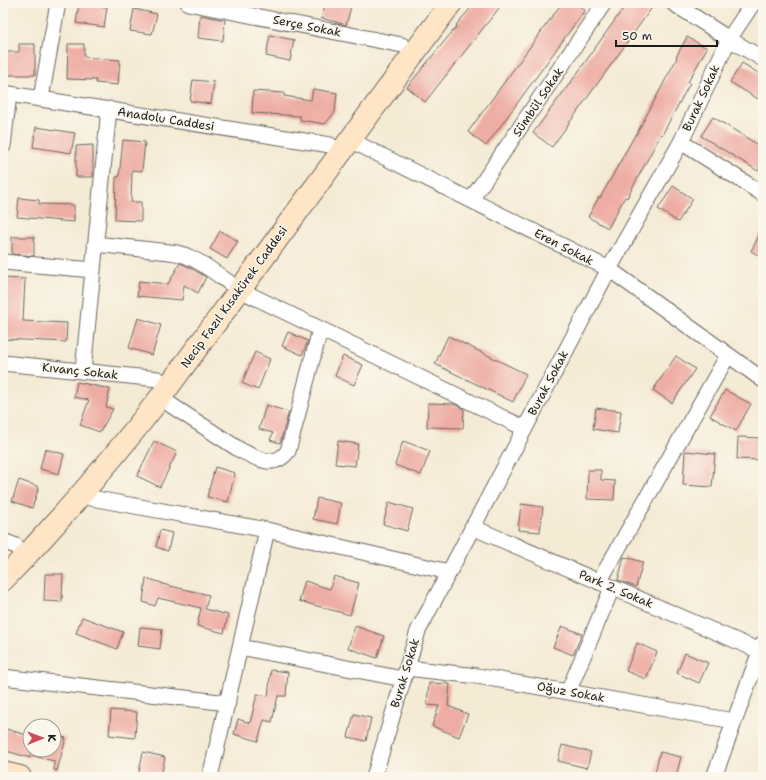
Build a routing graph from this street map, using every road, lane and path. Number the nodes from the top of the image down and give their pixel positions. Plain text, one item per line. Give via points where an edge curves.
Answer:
1 (58, 3) edge
2 (188, 3) edge
3 (432, 3) edge
4 (451, 3) edge
5 (604, 3) edge
6 (673, 3) edge
7 (753, 3) edge
8 (729, 39) junction
9 (402, 45) junction
10 (763, 59) edge
11 (6, 93) edge
12 (41, 98) junction
13 (110, 109) junction
14 (350, 140) junction
15 (680, 142) junction
16 (330, 145) junction
17 (3, 146) edge
18 (763, 194) edge
19 (471, 200) junction
20 (96, 244) junction
21 (3, 262) edge
22 (609, 269) junction
23 (93, 270) junction
24 (234, 287) junction
25 (320, 330) junction
26 (728, 355) junction
27 (3, 363) edge
28 (82, 371) junction
29 (763, 380) edge
30 (159, 388) junction
31 (524, 428) junction
32 (80, 496) junction
33 (472, 527) junction
34 (267, 530) junction
35 (7, 549) edge
36 (449, 572) junction
37 (3, 580) edge
38 (605, 585) junction
39 (762, 646) edge
40 (240, 647) junction
41 (405, 674) junction
42 (3, 677) edge
43 (568, 692) junction
44 (228, 703) junction
45 (734, 721) junction
46 (3, 773) edge
47 (20, 777) edge
48 (210, 777) edge
49 (374, 777) edge
50 (714, 777) edge

1 - 12 street
2 - 9 street, Serçe Sokak
3 - 9 street, Necip Fazıl Kısakürek Caddesi
4 - 14 street, Necip Fazıl Kısakürek Caddesi
5 - 19 street, Sümbül Sokak
6 - 8 street
7 - 8 street, Burak Sokak
8 - 10 street
8 - 15 street, Burak Sokak
9 - 16 street, Necip Fazıl Kısakürek Caddesi
11 - 12 street, Anadolu Caddesi
11 - 17 street
12 - 13 street, Anadolu Caddesi
13 - 16 street, Anadolu Caddesi
13 - 20 street
14 - 19 street, Eren Sokak
14 - 24 street, Necip Fazıl Kısakürek Caddesi
15 - 18 street
15 - 22 street, Burak Sokak
16 - 24 street, Necip Fazıl Kısakürek Caddesi
19 - 22 street, Eren Sokak
20 - 23 street
20 - 24 street via 180,254 197,261
21 - 23 street
22 - 26 street, Eren Sokak
22 - 31 street, Burak Sokak
23 - 28 street
24 - 25 street
24 - 30 street, Necip Fazıl Kısakürek Caddesi
25 - 30 street via 288,451 281,458 271,462 240,450
25 - 31 street
26 - 29 street, Eren Sokak
26 - 38 street
27 - 28 street, Kıvanç Sokak
28 - 30 street, Kıvanç Sokak
30 - 32 street, Necip Fazıl Kısakürek Caddesi via 133,433
30 - 35 street, Necip Fazıl Kısakürek Caddesi via 127,419 93,462 36,525
31 - 33 street, Burak Sokak
32 - 34 street
32 - 37 street, Necip Fazıl Kısakürek Caddesi
33 - 36 street, Burak Sokak
33 - 38 street, Park 2. Sokak
34 - 36 street
34 - 40 street
36 - 41 street, Burak Sokak via 418,631
38 - 39 street, Park 2. Sokak
38 - 43 street
39 - 45 street
40 - 41 street, Oğuz Sokak
40 - 44 street
41 - 43 street, Oğuz Sokak via 477,676
41 - 49 street, Burak Sokak
42 - 44 street
43 - 45 street, Oğuz Sokak
44 - 48 street
45 - 50 street
46 - 47 street

